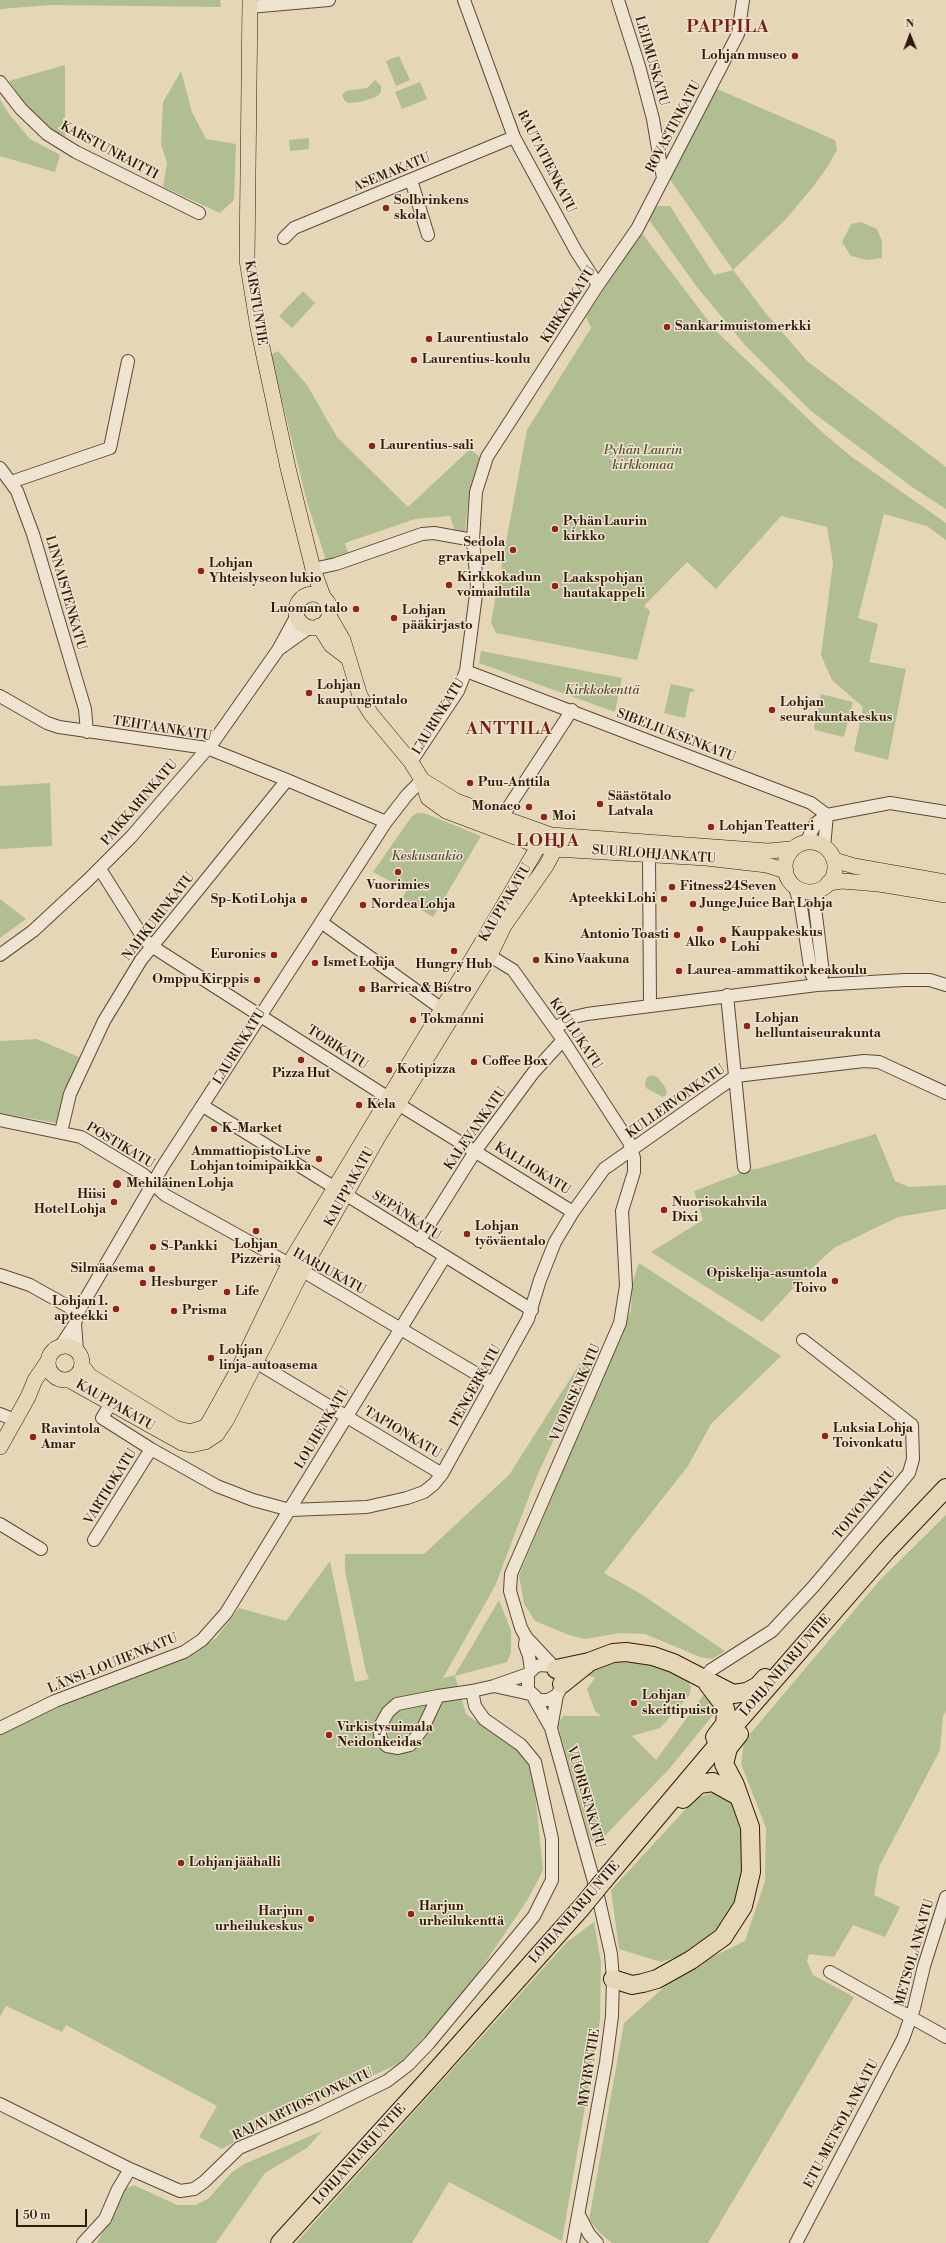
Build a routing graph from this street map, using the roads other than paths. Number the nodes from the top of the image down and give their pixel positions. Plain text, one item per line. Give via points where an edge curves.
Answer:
1 (329, 0) edge
2 (464, 0) edge
3 (618, 0) edge
4 (743, 0) edge
5 (249, 2) edge
6 (0, 82) edge
7 (514, 137) junction
8 (663, 178) junction
9 (411, 180) junction
10 (199, 213) dead end
11 (637, 229) joint
12 (428, 235) dead end
13 (284, 238) dead end
14 (598, 285) junction
15 (128, 361) dead end
16 (0, 468) edge
17 (11, 482) junction
18 (473, 540) junction
19 (313, 569) junction
20 (302, 598) junction
21 (324, 599) junction
22 (297, 615) junction
23 (319, 623) junction
24 (278, 650) junction
25 (466, 671) junction
26 (0, 696) edge
27 (572, 710) junction
28 (86, 732) junction
29 (207, 748) junction
30 (411, 762) junction
31 (288, 780) junction
32 (422, 780) junction
33 (946, 812) edge
34 (827, 815) junction
35 (502, 817) junction
36 (386, 822) junction
37 (553, 842) junction
38 (806, 842) junction
39 (539, 845) junction
40 (824, 847) junction
41 (791, 849) junction
42 (649, 854) junction
43 (834, 860) junction
44 (100, 869) junction
45 (786, 871) junction
46 (946, 882) edge
47 (823, 887) junction
48 (795, 888) junction
49 (946, 896) edge
50 (321, 922) junction
51 (153, 947) junction
52 (484, 952) junction
53 (0, 954) edge
54 (946, 984) edge
55 (817, 985) junction
56 (727, 995) junction
57 (650, 999) junction
58 (447, 1013) junction
59 (260, 1015) junction
60 (555, 1028) junction
61 (563, 1040) junction
62 (736, 1076) junction
63 (946, 1093) edge
64 (393, 1101) junction
65 (203, 1106) junction
66 (0, 1120) edge
67 (61, 1132) junction
68 (476, 1150) junction
69 (632, 1150) junction
70 (744, 1167) dead end
71 (154, 1183) junction
72 (340, 1191) junction
73 (573, 1212) junction
74 (419, 1241) junction
75 (444, 1258) junction
76 (296, 1267) junction
77 (0, 1275) edge
78 (532, 1310) junction
79 (78, 1312) junction
80 (75, 1324) junction
81 (399, 1328) junction
82 (803, 1340) dead end
83 (60, 1347) junction
84 (77, 1351) junction
85 (251, 1359) junction
86 (48, 1361) junction
87 (82, 1366) junction
88 (63, 1379) junction
89 (492, 1383) junction
90 (28, 1397) junction
91 (111, 1403) junction
92 (0, 1414) edge
93 (347, 1417) junction
94 (15, 1420) junction
95 (0, 1447) edge
96 (151, 1450) junction
97 (442, 1474) junction
98 (946, 1488) edge
99 (946, 1504) edge
100 (290, 1510) junction
101 (0, 1524) edge
102 (94, 1540) dead end
103 (41, 1548) dead end
104 (864, 1577) junction
105 (226, 1613) joint
106 (526, 1637) junction
107 (805, 1645) junction
108 (529, 1672) junction
109 (704, 1678) junction
110 (557, 1679) junction
111 (494, 1686) junction
112 (472, 1691) junction
113 (438, 1696) junction
114 (532, 1696) junction
115 (748, 1709) junction
116 (0, 1728) edge
117 (551, 1728) junction
118 (702, 1764) junction
119 (738, 1796) junction
120 (665, 1809) junction
121 (601, 1888) junction
122 (946, 1897) edge
123 (830, 1972) dead end
124 (613, 1979) junction
125 (911, 2018) junction
126 (946, 2036) edge
127 (0, 2104) edge
128 (130, 2169) junction
129 (579, 2215) junction
130 (574, 2241) edge
131 (82, 2243) edge
132 (280, 2243) edge
133 (589, 2243) edge
134 (597, 2243) edge
135 (796, 2243) edge

1 - 5 street
2 - 7 street, RAUTATIENKATU
3 - 8 street, LEHMUSKATU via 651,112
4 - 8 street, ROVASTINKATU via 738,34
5 - 19 main road, KARSTUNTIE via 247,260 258,328
6 - 10 street, KARSTUNRAITTI via 47,134 76,152
7 - 9 street, ASEMAKATU
7 - 14 street, RAUTATIENKATU via 576,251
8 - 11 street, ROVASTINKATU
9 - 12 street
9 - 13 street, ASEMAKATU via 294,228
11 - 14 street, KIRKKOKATU
14 - 18 street, KIRKKOKATU via 487,457 476,492
15 - 17 street via 110,448
16 - 17 street, LINNAISTENKATU
17 - 28 street, LINNAISTENKATU via 34,534 85,709
18 - 19 street via 434,533 422,534 336,564
18 - 25 street, KIRKKOKATU via 477,587
19 - 20 main road
19 - 21 main road, KARSTUNTIE
20 - 21 main road via 311,594
20 - 22 main road via 297,606
21 - 23 main road via 329,607
22 - 23 main road via 301,623
22 - 24 street, PAIKKARINKATU
23 - 24 street, PAIKKARINKATU
23 - 30 main road via 331,645 347,657 360,696 371,714
24 - 29 street, PAIKKARINKATU
25 - 27 street, SIBELIUKSENKATU
25 - 30 street, LAURINKATU via 458,691
26 - 28 street, TEHTAANKATU via 47,723
27 - 34 street, SIBELIUKSENKATU via 811,803
27 - 35 street
28 - 29 street, TEHTAANKATU
29 - 31 street, TEHTAANKATU
29 - 44 street, PAIKKARINKATU
30 - 32 main road
31 - 36 street, TEHTAANKATU
31 - 51 street, NAHKURINKATU
32 - 35 main road, SUURLOHJANKATU via 456,801
32 - 36 street, LAURINKATU
32 - 39 main road, SUURLOHJANKATU via 428,798 446,810
33 - 34 street via 890,803
34 - 38 street via 816,823
34 - 40 street
35 - 37 main road, SUURLOHJANKATU
36 - 50 street, LAURINKATU
37 - 39 main road, SUURLOHJANKATU
37 - 41 main road, SUURLOHJANKATU via 768,851
37 - 42 main road, SUURLOHJANKATU
37 - 52 main road, KAUPPAKATU via 546,866
38 - 40 main road
38 - 41 main road
39 - 52 main road, KAUPPAKATU
40 - 43 main road
41 - 45 main road
42 - 45 main road, SUURLOHJANKATU via 756,864
42 - 57 street
43 - 46 main road via 854,866
43 - 47 main road via 834,871
44 - 51 street via 144,939
44 - 53 street, PAIKKARINKATU via 33,931
45 - 48 main road via 788,880
47 - 48 main road via 806,892
47 - 49 main road via 842,881 879,884
47 - 55 street via 815,907 823,973
48 - 55 street via 801,907 811,973
50 - 58 street
50 - 59 street, LAURINKATU
51 - 59 street
51 - 67 street, NAHKURINKATU via 141,960 104,1021 70,1094
52 - 58 main road, KAUPPAKATU
52 - 60 street, KOULUKATU via 513,970
54 - 55 street via 930,980 905,980
55 - 56 street
56 - 57 street
56 - 62 street
57 - 60 street via 574,1017
58 - 64 main road, KAUPPAKATU
59 - 64 street, TORIKATU
59 - 65 street, LAURINKATU
60 - 61 street, KOULUKATU
61 - 68 street, KALEVANKATU via 533,1073
61 - 69 street, KOULUKATU
62 - 63 street, KULLERVONKATU via 872,1061 886,1064
62 - 69 street, KULLERVONKATU
62 - 70 street
64 - 68 street, TORIKATU
64 - 72 main road, KAUPPAKATU
65 - 71 street, LAURINKATU
65 - 72 street, SEPÄNKATU
66 - 67 street, POSTIKATU
67 - 71 street, POSTIKATU via 81,1137
68 - 73 street, KALLIOKATU
68 - 74 street, KALEVANKATU
69 - 73 street, KULLERVONKATU via 604,1169
69 - 106 street, VUORISENKATU via 634,1172 622,1211 626,1286 622,1318 511,1574 510,1591 513,1606
71 - 76 street, HARJUKATU via 164,1195
71 - 79 street, LAURINKATU
72 - 74 street, SEPÄNKATU
72 - 76 main road, KAUPPAKATU
73 - 78 street, KULLERVONKATU via 540,1280
74 - 75 street, SEPÄNKATU
75 - 78 street, SEPÄNKATU
75 - 81 street, LOUHENKATU
76 - 81 street, HARJUKATU
76 - 85 main road, KAUPPAKATU
77 - 79 street via 30,1286
78 - 89 street, PENGERKATU
79 - 80 street, LAURINKATU
80 - 83 street, LAURINKATU
80 - 84 street, LAURINKATU
81 - 89 street, HARJUKATU
81 - 93 street, LOUHENKATU
82 - 109 street, TOIVONKATU via 912,1425 913,1459 909,1473 816,1584 772,1632 711,1670
83 - 84 main road via 69,1346
83 - 86 main road via 52,1352
84 - 87 main road
85 - 87 main road, KAUPPAKATU via 208,1424 190,1432 175,1428 90,1376
85 - 91 main road, KAUPPAKATU via 227,1419 217,1434 205,1442 191,1445 173,1440
85 - 93 street, TAPIONKATU
86 - 88 main road via 50,1371
86 - 90 main road via 35,1380
87 - 88 main road via 78,1375
88 - 90 main road
88 - 91 main road, KAUPPAKATU
89 - 97 street, PENGERKATU
90 - 94 main road
91 - 96 street, PENGERKATU via 102,1418
92 - 94 street
93 - 97 street, TAPIONKATU
93 - 100 street, LOUHENKATU
94 - 95 main road
96 - 100 street, PENGERKATU via 217,1486 253,1500
96 - 102 street, VARTIOKATU
97 - 100 street, PENGERKATU via 424,1492 389,1504
98 - 104 highway, LOHJANHARJUNTIE
99 - 104 highway, LOHJANHARJUNTIE via 891,1557
100 - 105 street, LOUHENKATU
101 - 103 street
104 - 107 highway, LOHJANHARJUNTIE
105 - 116 street, LÄNSI-LOUHENKATU via 202,1640 184,1652 54,1701
106 - 108 street, VUORISENKATU via 525,1644 530,1656
106 - 110 street, VUORISENKATU
107 - 109 highway via 788,1652 758,1686 747,1692 733,1694
107 - 115 highway, LOHJANHARJUNTIE
108 - 110 street via 540,1665
108 - 111 street
108 - 114 street via 526,1685
109 - 110 highway via 673,1663 641,1654 613,1653
109 - 118 highway via 724,1705 726,1713 725,1724 709,1745
110 - 114 street via 544,1700
110 - 117 street, VUORISENKATU
111 - 112 street
111 - 114 street
112 - 113 street
112 - 128 street, RAJAVARTIOSTONKATU via 475,1706 484,1719 521,1745 535,1762 552,1839 553,1863 552,1880 534,1916 429,2043 408,2065 387,2081 315,2116 239,2148 194,2189 180,2191
113 - 113 street via 397,1704 388,1712 379,1728 381,1740 387,1746 398,1748 410,1745 423,1728
114 - 117 street, VUORISENKATU
115 - 118 highway, LOHJANHARJUNTIE
115 - 119 highway via 741,1731 728,1748 724,1764
117 - 121 street, VUORISENKATU
118 - 120 highway, LOHJANHARJUNTIE
119 - 120 highway via 712,1782 699,1784 686,1797
119 - 124 highway via 746,1813 751,1848 751,1872 743,1906 723,1937 691,1960 670,1970 632,1973
120 - 121 highway, LOHJANHARJUNTIE
121 - 124 street, MYYRYNTIE
121 - 132 highway, LOHJANHARJUNTIE, bridge
122 - 125 street, METSOLANKATU
123 - 125 street
124 - 129 street, MYYRYNTIE via 612,2016
125 - 126 street
125 - 135 street, ETU-METSOLANKATU via 903,2039
127 - 128 street, RAJAVARTIOSTONKATU
128 - 131 street via 105,2219
129 - 130 street, MYYRYNTIE
129 - 134 street
130 - 133 street

